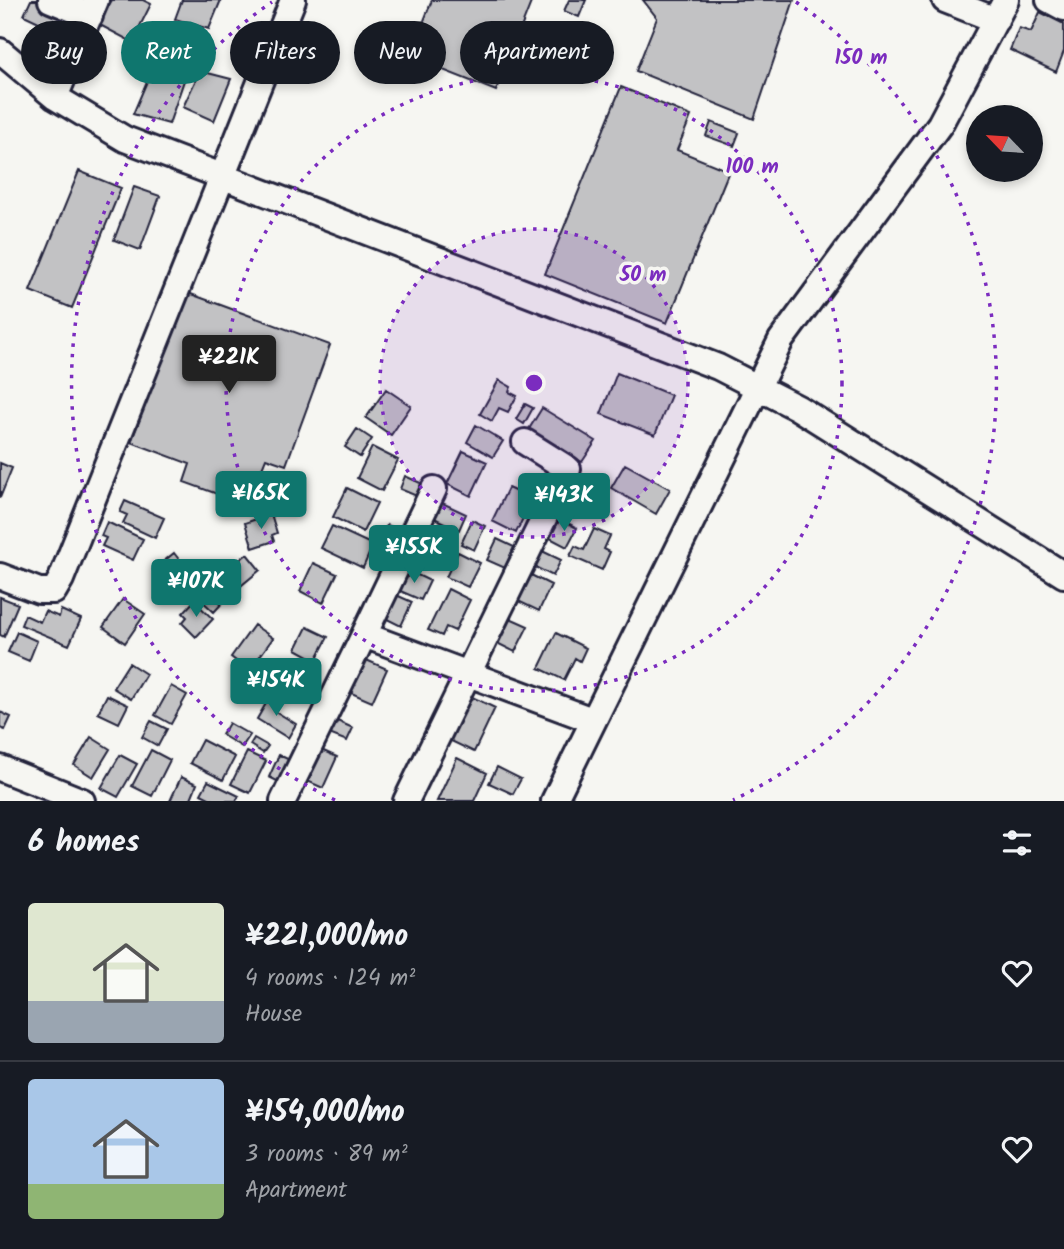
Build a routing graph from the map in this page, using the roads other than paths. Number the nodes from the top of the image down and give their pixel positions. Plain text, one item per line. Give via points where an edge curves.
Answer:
1 (51, 0) edge
2 (293, 0) edge
3 (945, 0) edge
4 (1049, 0) edge
5 (93, 8) edge
6 (1064, 8) edge
7 (1001, 10) edge
8 (0, 51) edge
9 (55, 97) junction
10 (223, 176) junction
11 (758, 388) junction
12 (525, 442) dead end
13 (434, 489) dead end
14 (1064, 575) edge
15 (0, 576) edge
16 (364, 635) junction
17 (466, 675) junction
18 (592, 720) junction
19 (0, 768) edge
20 (35, 793) edge
21 (82, 801) edge
22 (283, 801) edge
23 (406, 801) edge
24 (554, 801) edge

1 - 5 street
2 - 10 street
3 - 7 street
4 - 6 street
5 - 9 street
7 - 11 street via 940,124 781,340
8 - 9 street
9 - 10 street via 125,139
10 - 11 street via 718,368
10 - 15 street via 61,579 54,591 39,591
11 - 14 street via 798,408
11 - 18 street
12 - 17 street via 568,469
13 - 16 street
16 - 17 street
16 - 22 street
17 - 18 street
17 - 23 street
18 - 24 street
19 - 20 street
20 - 21 street

